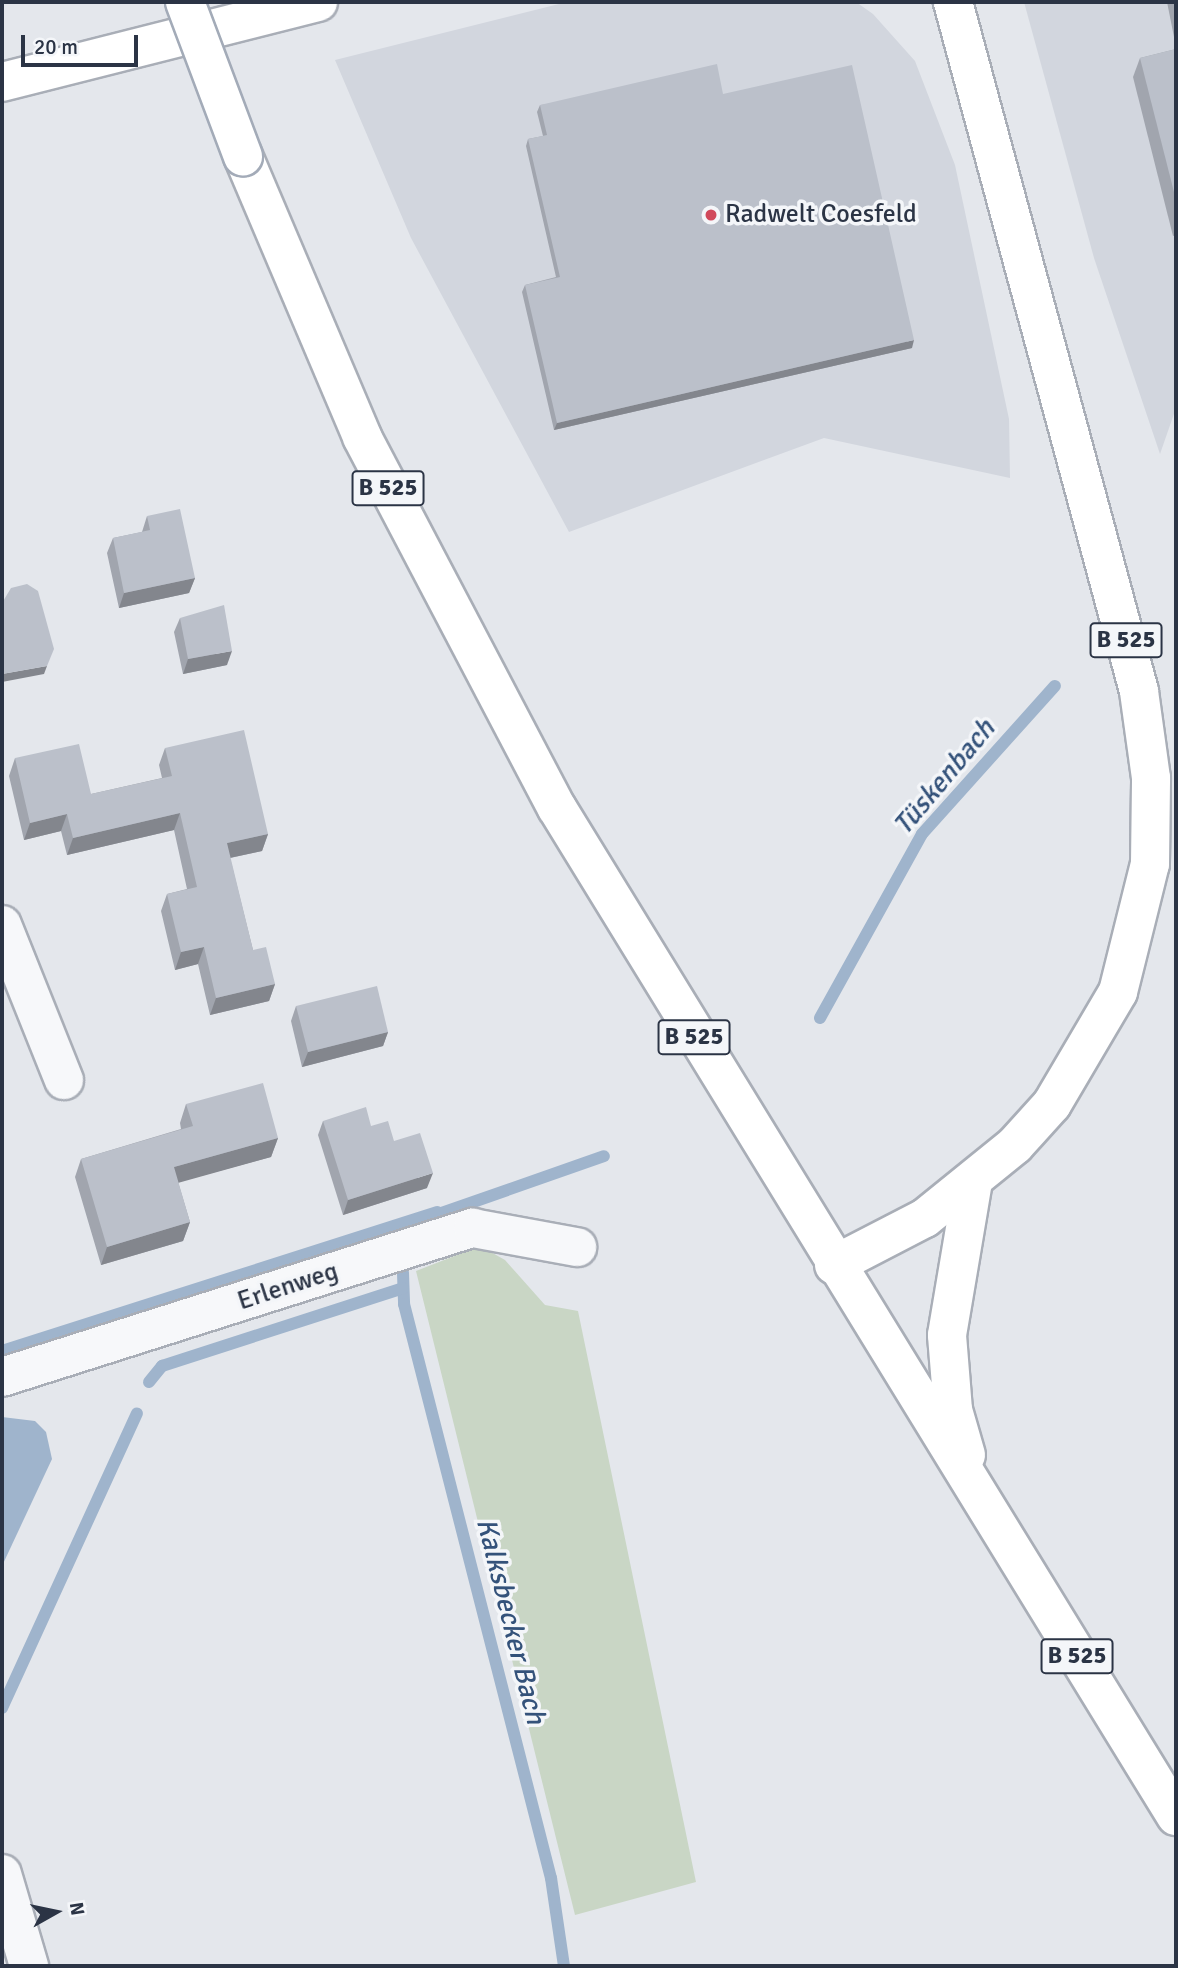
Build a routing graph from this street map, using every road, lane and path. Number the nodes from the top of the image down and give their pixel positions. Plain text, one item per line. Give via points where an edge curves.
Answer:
1 (186, 2) edge
2 (317, 2) edge
3 (929, 2) edge
4 (953, 2) edge
5 (972, 59) junction
6 (2, 82) edge
7 (2, 925) edge
8 (64, 1080) dead end
9 (973, 1182) junction
10 (577, 1247) dead end
11 (834, 1265) junction
12 (2, 1377) edge
13 (978, 1496) junction
14 (1176, 1816) edge
15 (2, 1874) edge
16 (29, 1966) edge

1 - 11 main road, B 525, bridge via 243,156 362,437 470,650 557,808
2 - 6 main road
3 - 5 main road
4 - 5 main road, B 525
5 - 9 main road, B 525 via 1139,691 1153,821 1144,906 1102,1028 1052,1104
7 - 8 street
9 - 11 main road, B 525 via 925,1218
9 - 13 main road via 947,1335 953,1410
10 - 12 street, Erlenweg via 473,1228
11 - 13 main road, B 525
13 - 14 main road, B 525
15 - 16 street

